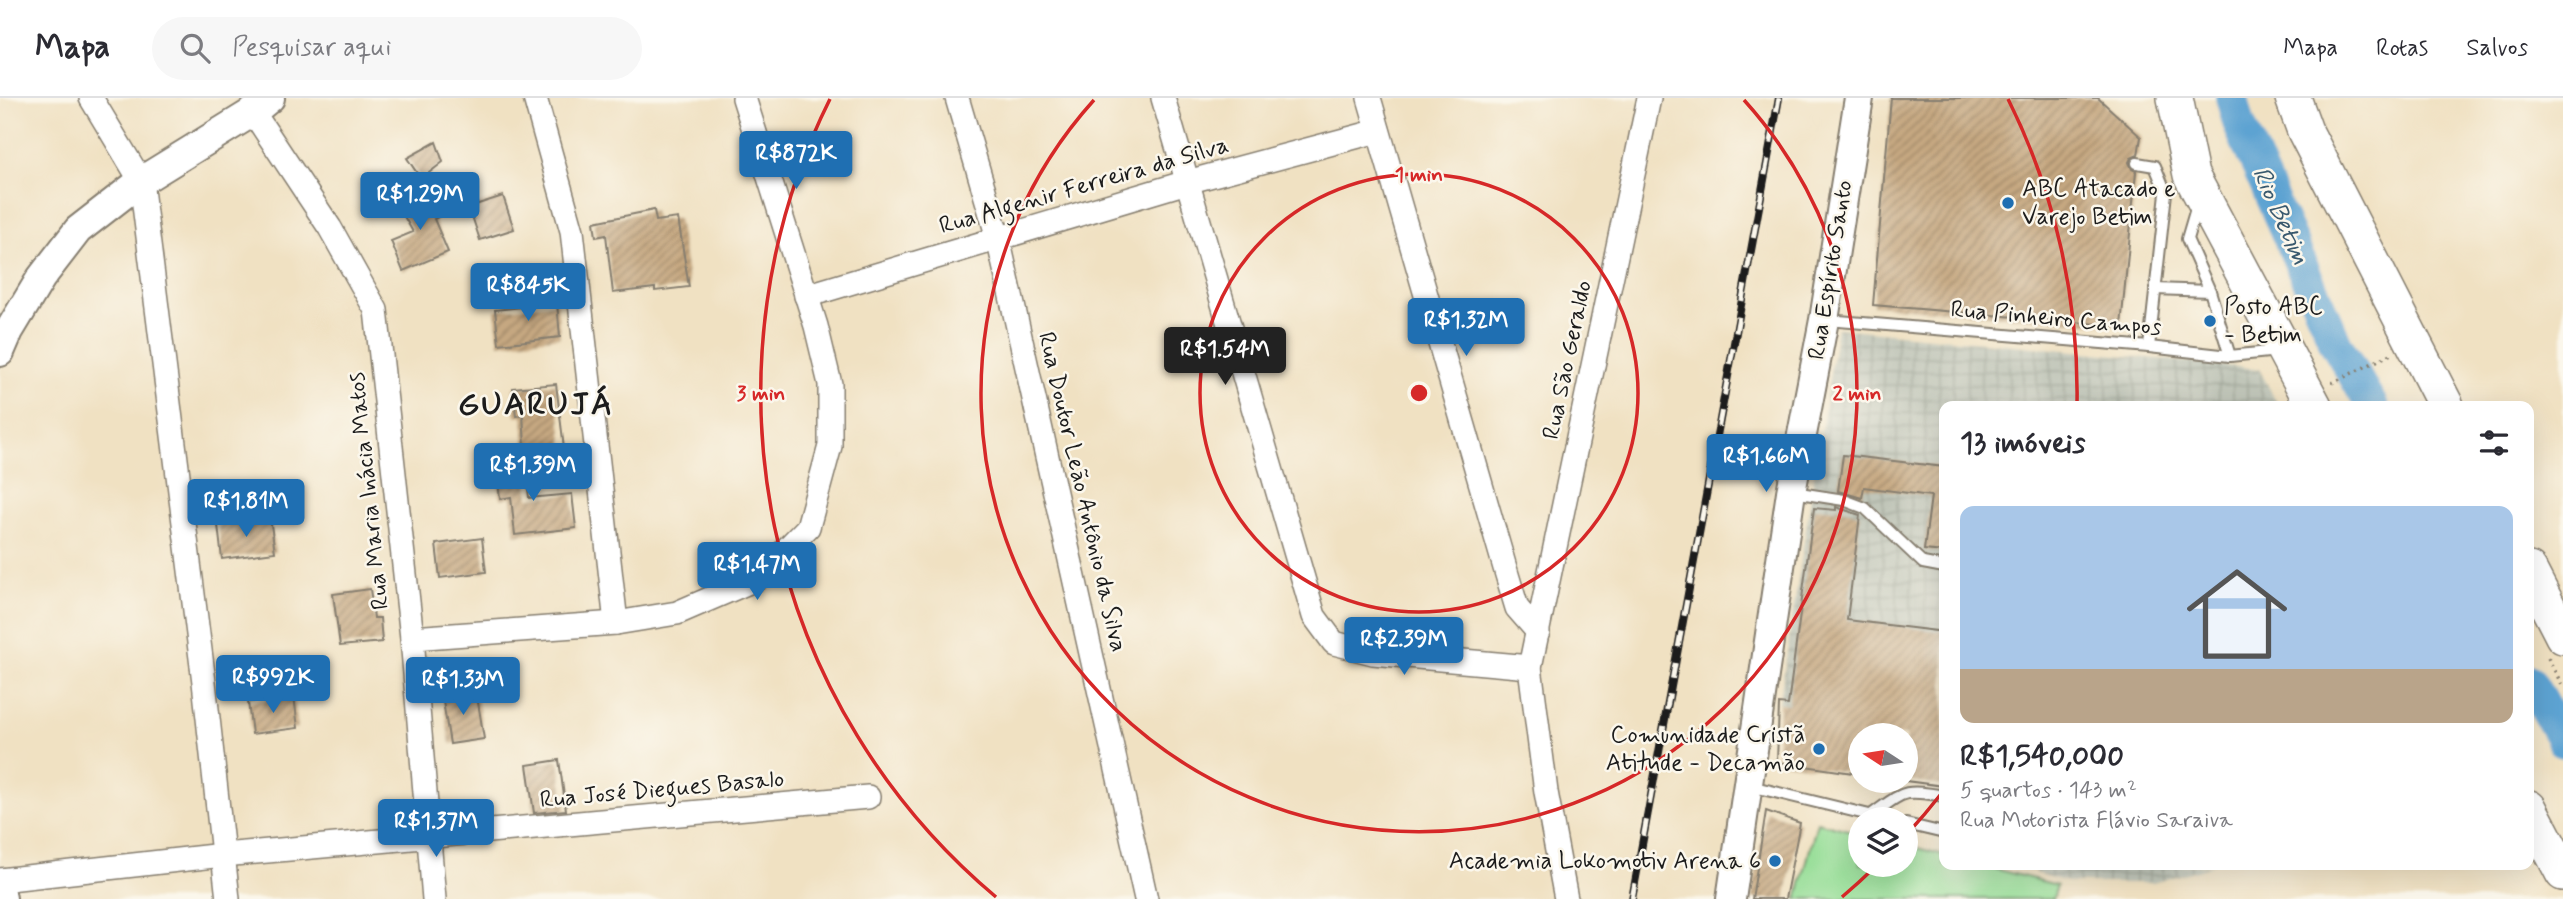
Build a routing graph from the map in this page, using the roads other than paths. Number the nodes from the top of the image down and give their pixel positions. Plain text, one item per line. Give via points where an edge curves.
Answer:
1 (92, 98) edge
2 (535, 98) edge
3 (744, 98) edge
4 (957, 98) edge
5 (1163, 98) edge
6 (1369, 98) edge
7 (1649, 98) edge
8 (1859, 98) edge
9 (2175, 98) edge
10 (261, 105) edge
11 (2303, 113) edge
12 (1378, 131) junction
13 (2137, 163) dead end
14 (141, 181) junction
15 (1187, 181) junction
16 (2200, 192) junction
17 (998, 238) junction
18 (2155, 289) junction
19 (2210, 291) junction
20 (806, 296) junction
21 (1824, 320) junction
22 (2148, 347) junction
23 (2285, 351) junction
24 (0, 352) edge
25 (2230, 356) junction
26 (2312, 401) edge
27 (2444, 401) edge
28 (1791, 492) junction
29 (1939, 566) edge
30 (2534, 580) edge
31 (616, 623) junction
32 (1538, 632) junction
33 (2563, 636) edge
34 (412, 638) junction
35 (1531, 667) junction
36 (1748, 786) junction
37 (1939, 795) edge
38 (868, 797) dead end
39 (1882, 807) edge
40 (1848, 810) edge
41 (2534, 818) edge
42 (1918, 827) edge
43 (1939, 832) edge
44 (428, 838) junction
45 (223, 855) junction
46 (2563, 873) edge
47 (0, 880) edge
48 (0, 887) edge
49 (2, 899) edge
50 (228, 899) edge
51 (434, 899) edge
52 (1146, 899) edge
53 (1566, 899) edge
54 (1731, 899) edge

1 - 14 street
2 - 31 street via 572,230
3 - 20 street
4 - 17 street, Rua Doutor Leão Antônio da Silva
5 - 15 street
6 - 12 street
7 - 32 street, Rua São Geraldo
8 - 21 street, Rua Espírito Santo
9 - 16 main road via 2191,175
10 - 14 street
10 - 34 street, Rua Maria Inácia Matos via 376,310
11 - 27 main road
12 - 15 street, Rua Algenir Ferreira da Silva
12 - 32 street via 1517,608
13 - 18 lane via 2155,166 2166,193
14 - 24 street via 78,230 41,278
14 - 45 street
15 - 17 street, Rua Algenir Ferreira da Silva
15 - 35 street via 1314,616 1334,643 1373,653
16 - 19 lane via 2187,239
16 - 23 main road
17 - 20 street, Rua Algenir Ferreira da Silva
17 - 52 street, Rua Doutor Leão Antônio da Silva
18 - 19 lane
18 - 22 lane
19 - 25 lane
20 - 31 street via 830,384 830,446 808,527 758,578 677,613
21 - 22 lane, Rua Pinheiro Campos
21 - 28 street, Rua Espírito Santo
22 - 25 lane, Rua Pinheiro Campos
23 - 25 lane, Rua Pinheiro Campos
23 - 26 main road
28 - 29 lane via 1865,508 1923,563
28 - 36 street, Rua Espírito Santo
30 - 33 main road
31 - 34 street
32 - 35 street, Rua São Geraldo
34 - 44 street, Rua Maria Inácia Matos
35 - 53 street, Rua São Geraldo via 1546,793
36 - 40 lane
36 - 54 street, Rua Espírito Santo
37 - 39 lane via 1912,790
38 - 44 street, Rua José Diegues Basalo
41 - 46 main road
42 - 43 lane
44 - 45 street, Rua José Diegues Basalo
44 - 51 street, Rua Maria Inácia Matos
45 - 47 street, Rua José Diegues Basalo
45 - 50 street
48 - 49 street

